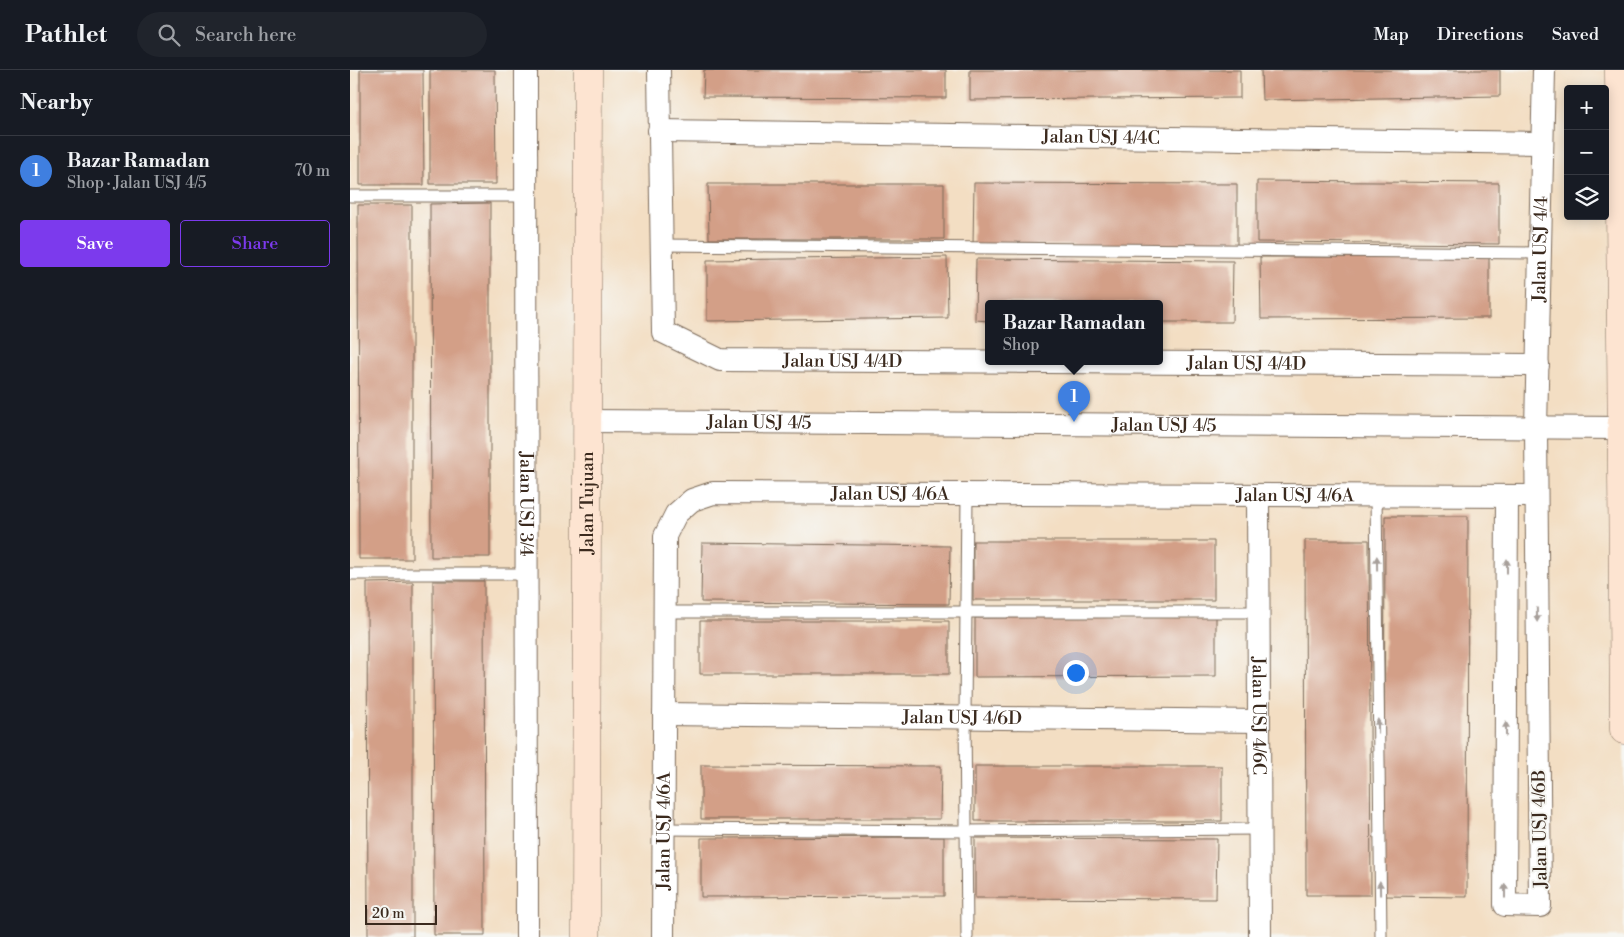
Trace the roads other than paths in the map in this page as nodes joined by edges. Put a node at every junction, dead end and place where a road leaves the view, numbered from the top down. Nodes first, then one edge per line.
1 (526, 70) edge
2 (588, 70) edge
3 (659, 70) edge
4 (1544, 70) edge
5 (1620, 70) edge
6 (659, 130) junction
7 (1542, 143) junction
8 (350, 196) edge
9 (526, 196) junction
10 (661, 245) junction
11 (1540, 253) junction
12 (985, 362) edge
13 (1163, 363) edge
14 (1538, 365) junction
15 (588, 421) junction
16 (1536, 428) junction
17 (1622, 428) junction
18 (967, 494) junction
19 (1258, 495) junction
20 (1376, 496) junction
21 (1507, 496) junction
22 (1536, 496) junction
23 (350, 574) edge
24 (526, 574) junction
25 (665, 612) junction
26 (966, 612) junction
27 (1258, 612) junction
28 (664, 714) junction
29 (965, 717) junction
30 (1259, 721) junction
31 (1624, 730) edge
32 (663, 829) junction
33 (1259, 829) junction
34 (966, 831) junction
35 (527, 937) edge
36 (586, 937) edge
37 (663, 937) edge
38 (967, 937) edge
39 (1260, 937) edge
40 (1381, 937) edge

1 - 9 street, Jalan USJ 3/4
2 - 15 street, Jalan Tujuan
3 - 6 street
4 - 7 street, Jalan USJ 4/4
5 - 17 street
6 - 7 street, Jalan USJ 4/4C
6 - 10 street
7 - 11 street, Jalan USJ 4/4
8 - 9 lane
9 - 24 street, Jalan USJ 3/4
10 - 11 lane
10 - 12 street, Jalan USJ 4/4D
11 - 14 street, Jalan USJ 4/4
13 - 14 street, Jalan USJ 4/4D
14 - 16 street, Jalan USJ 4/4
15 - 16 street, Jalan USJ 4/5
15 - 36 street, Jalan Tujuan
16 - 17 street, Jalan USJ 4/5
16 - 22 street, Jalan USJ 4/6B
17 - 31 street
18 - 19 street, Jalan USJ 4/6A
18 - 25 street, Jalan USJ 4/6A
18 - 26 lane
19 - 20 street, Jalan USJ 4/6A
19 - 27 street, Jalan USJ 4/6C
20 - 21 street, Jalan USJ 4/6A
40 -> 20 lane
21 - 22 street, Jalan USJ 4/6A
22 -> 21 street, Jalan USJ 4/6B
23 - 24 lane
24 - 35 street, Jalan USJ 3/4
25 - 26 lane
25 - 28 street, Jalan USJ 4/6A
26 - 27 lane
26 - 29 lane
27 - 30 street, Jalan USJ 4/6C
28 - 29 street, Jalan USJ 4/6D
28 - 32 street, Jalan USJ 4/6A
29 - 30 street, Jalan USJ 4/6D
29 - 34 lane
30 - 33 street, Jalan USJ 4/6C
32 - 34 lane
32 - 37 street, Jalan USJ 4/6A
33 - 34 lane
33 - 39 street, Jalan USJ 4/6C
34 - 38 lane

